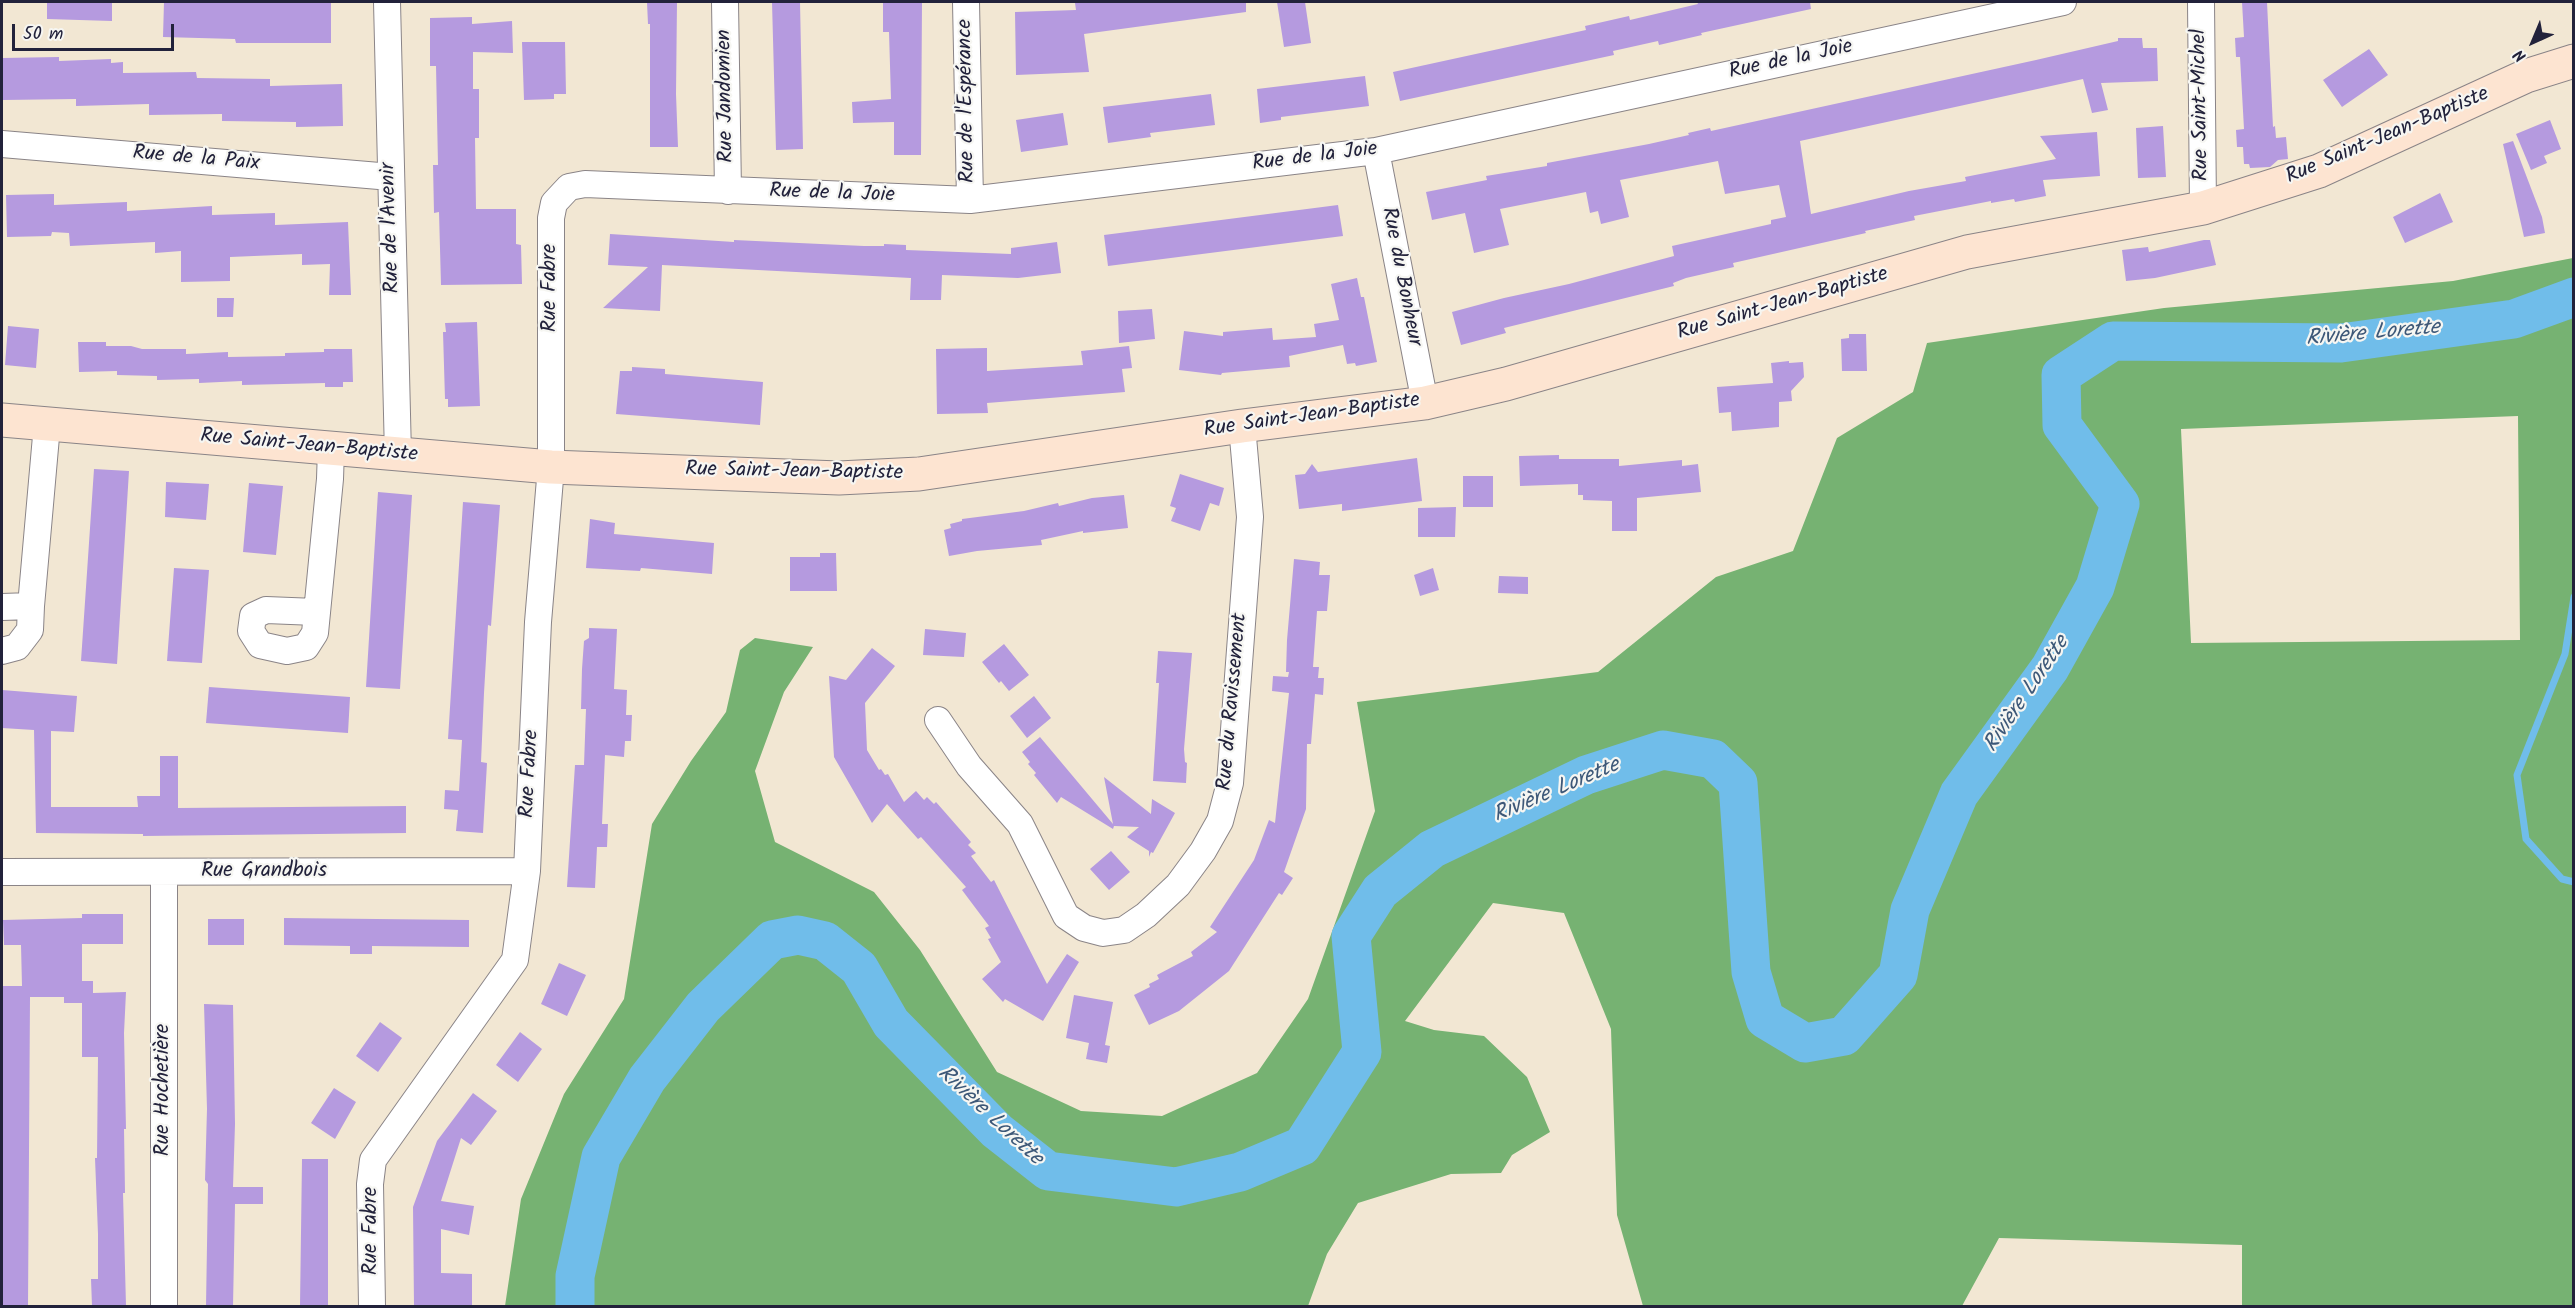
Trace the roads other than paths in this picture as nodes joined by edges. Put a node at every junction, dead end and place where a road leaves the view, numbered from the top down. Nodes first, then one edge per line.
1 (387, 2) edge
2 (725, 2) edge
3 (966, 2) edge
4 (2062, 2) edge
5 (2201, 2) edge
6 (2009, 7) edge
7 (2574, 61) edge
8 (2, 144) edge
9 (1376, 152) junction
10 (391, 177) junction
11 (728, 191) junction
12 (558, 196) joint
13 (970, 200) junction
14 (2203, 208) junction
15 (1425, 403) junction
16 (2, 420) edge
17 (47, 424) junction
18 (1242, 426) junction
19 (331, 449) junction
20 (398, 455) junction
21 (551, 467) junction
22 (31, 606) junction
23 (2, 607) edge
24 (316, 612) dead end
25 (2, 651) edge
26 (938, 720) dead end
27 (2, 872) edge
28 (527, 872) junction
29 (164, 873) junction
30 (164, 1306) edge
31 (372, 1306) edge

1 - 10 street, Rue de l'Avenir
2 - 11 street, Rue Jandomien
3 - 13 street, Rue de l'Espérance
4 - 6 street, Rue de la Joie
5 - 14 street, Rue Saint-Michel
6 - 9 street, Rue de la Joie
7 - 14 street, Rue Saint-Jean-Baptiste
8 - 10 street, Rue de la Paix
9 - 13 street, Rue de la Joie
9 - 15 street, Rue du Bonheur
10 - 20 street, Rue de l'Avenir
11 - 12 street, Rue de la Joie
11 - 13 street, Rue de la Joie
12 - 21 street, Rue Fabre
14 - 15 street, Rue Saint-Jean-Baptiste
15 - 18 street, Rue Saint-Jean-Baptiste
16 - 17 street, Rue Saint-Jean-Baptiste
17 - 19 street, Rue Saint-Jean-Baptiste
17 - 22 street
18 - 21 street, Rue Saint-Jean-Baptiste
18 - 26 street, Rue du Ravissement
19 - 20 street, Rue Saint-Jean-Baptiste
19 - 24 street
20 - 21 street, Rue Saint-Jean-Baptiste
21 - 28 street, Rue Fabre
22 - 23 street
22 - 25 street
27 - 29 street, Rue Grandbois
28 - 29 street, Rue Grandbois
28 - 31 street, Rue Fabre
29 - 30 street, Rue Hochetière

